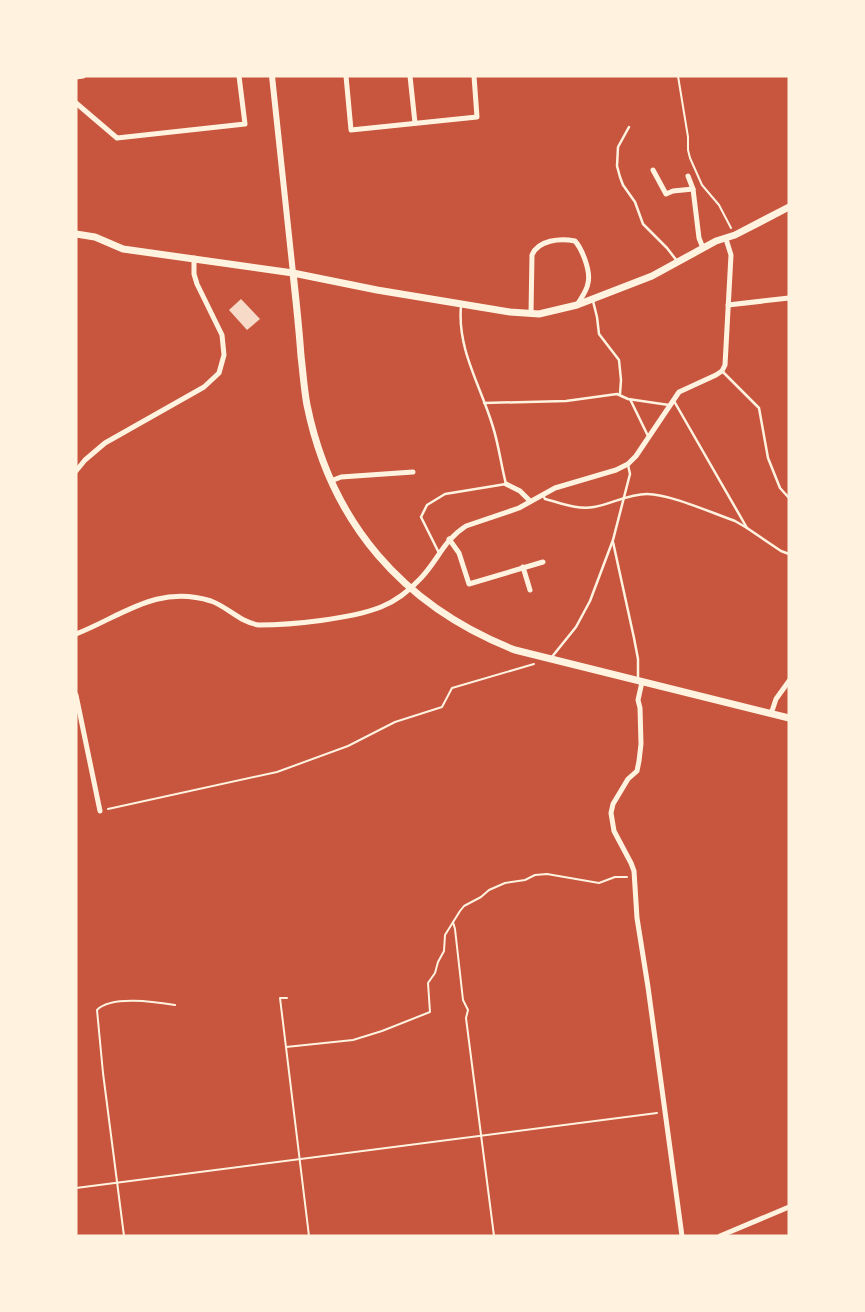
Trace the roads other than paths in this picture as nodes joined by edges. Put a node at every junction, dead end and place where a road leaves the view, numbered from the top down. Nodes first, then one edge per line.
1 (83, 76) edge
2 (239, 76) edge
3 (272, 76) edge
4 (346, 76) edge
5 (410, 76) edge
6 (474, 76) edge
7 (76, 77) edge
8 (76, 103) edge
9 (415, 123) junction
10 (629, 127) dead end
11 (653, 170) dead end
12 (688, 176) dead end
13 (693, 188) junction
14 (789, 207) edge
15 (76, 234) edge
16 (726, 239) junction
17 (703, 248) junction
18 (194, 258) junction
19 (678, 262) junction
20 (293, 273) junction
21 (789, 298) edge
22 (593, 299) junction
23 (461, 303) junction
24 (577, 305) junction
25 (728, 306) junction
26 (531, 313) junction
27 (722, 371) junction
28 (620, 394) junction
29 (630, 399) junction
30 (484, 403) junction
31 (671, 403) junction
32 (648, 438) junction
33 (628, 464) junction
34 (76, 471) edge
35 (413, 472) dead end
36 (331, 481) junction
37 (506, 484) junction
38 (542, 494) junction
39 (625, 497) junction
40 (789, 498) edge
41 (530, 501) junction
42 (747, 528) junction
43 (450, 540) junction
44 (613, 540) junction
45 (439, 553) junction
46 (789, 554) edge
47 (543, 562) dead end
48 (523, 567) junction
49 (410, 589) junction
50 (530, 590) dead end
51 (76, 634) edge
52 (550, 660) junction
53 (789, 681) edge
54 (639, 682) junction
55 (76, 695) edge
56 (771, 714) junction
57 (789, 718) edge
58 (100, 811) road end
59 (789, 1207) edge
60 (682, 1236) edge
61 (720, 1236) edge

1 - 7 street
2 - 8 street
3 - 20 street
4 - 9 street
5 - 9 street
6 - 9 street
10 - 19 lane
11 - 13 street
12 - 13 street
13 - 17 street
14 - 16 main road
15 - 18 main road
16 - 17 main road
16 - 25 street
17 - 19 main road
18 - 20 main road
18 - 34 street
19 - 22 main road
20 - 23 main road
20 - 36 main road
21 - 25 street
22 - 24 main road
22 - 28 lane
23 - 26 main road
23 - 30 lane
24 - 26 main road
24 - 26 street
25 - 27 street
27 - 31 street
27 - 40 lane
28 - 29 lane
28 - 30 lane
29 - 31 lane
29 - 32 lane
30 - 37 lane
31 - 32 street
31 - 42 lane
32 - 33 street
33 - 38 street
33 - 39 lane
35 - 36 street
36 - 49 main road
37 - 41 street
37 - 45 lane
38 - 39 lane
38 - 41 street
39 - 42 lane
39 - 44 lane
41 - 43 street
42 - 46 lane
43 - 45 street
43 - 48 street
44 - 52 lane
44 - 54 lane
45 - 49 street
47 - 48 street
48 - 50 street
49 - 51 street
49 - 52 main road
52 - 54 main road
53 - 56 street
54 - 56 main road
54 - 60 street
55 - 58 street
56 - 57 main road
59 - 61 street

